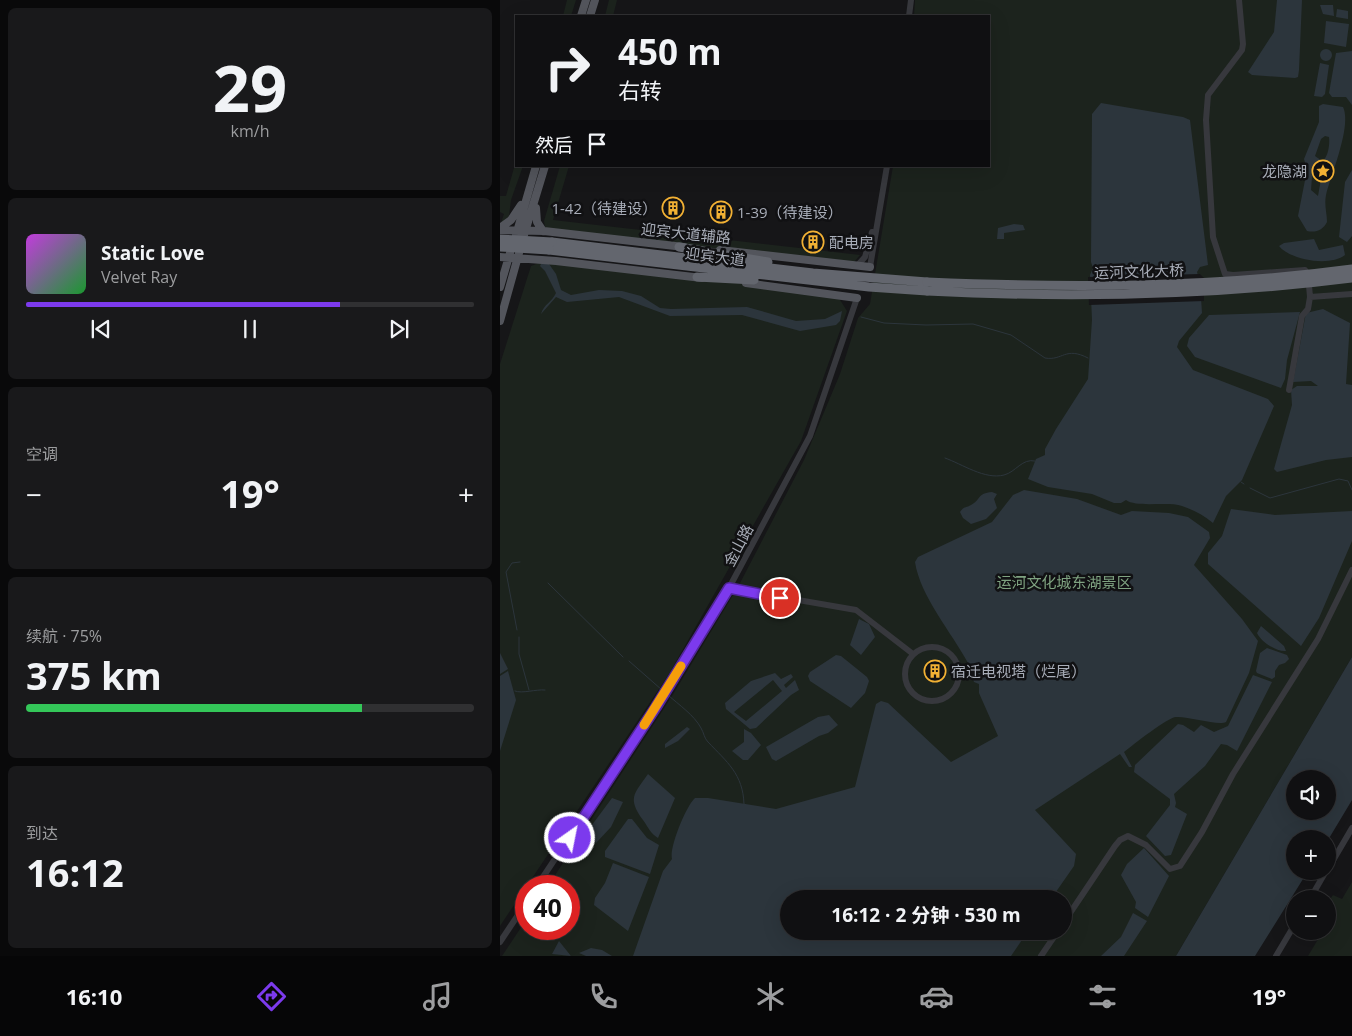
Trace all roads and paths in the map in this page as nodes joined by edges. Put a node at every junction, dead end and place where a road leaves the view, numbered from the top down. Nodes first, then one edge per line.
1 (586, 0) edge
2 (595, 0) edge
3 (911, 0) edge
4 (1239, 0) edge
5 (581, 15) edge
6 (590, 15) edge
7 (909, 15) edge
8 (536, 167) edge
9 (544, 167) edge
10 (887, 167) edge
11 (534, 188) junction
12 (881, 197) junction
13 (500, 229) edge
14 (517, 230) junction
15 (526, 230) junction
16 (544, 231) junction
17 (500, 239) edge
18 (500, 247) edge
19 (679, 247) junction
20 (500, 257) edge
21 (509, 258) junction
22 (518, 258) junction
23 (857, 266) junction
24 (732, 267) junction
25 (870, 267) joint
26 (1352, 269) edge
27 (697, 277) junction
28 (1352, 278) edge
29 (892, 280) junction
30 (927, 287) junction
31 (500, 288) edge
32 (897, 289) junction
33 (1352, 294) edge
34 (1310, 297) junction
35 (858, 298) joint
36 (500, 321) edge
37 (1289, 390) dead end
38 (1352, 570) edge
39 (729, 588) junction
40 (913, 654) junction
41 (1352, 828) edge
42 (1336, 855) edge
43 (544, 875) edge
44 (1072, 910) edge
45 (515, 920) edge
46 (1286, 939) edge
47 (1052, 940) edge
48 (500, 942) edge
49 (1042, 956) edge
50 (1276, 956) edge

1 - 5 main road
2 - 6 main road
3 - 7 street
4 - 34 street
8 - 11 main road
9 - 11 main road
10 - 12 street
11 - 13 main road
11 - 14 main road
11 - 15 main road
11 - 16 main road
12 - 23 street
12 - 25 street
13 - 14 main road, 迎宾大道辅路
14 - 15 main road, 迎宾大道辅路
14 - 21 main road
15 - 16 main road, 迎宾大道辅路
15 - 22 main road
16 - 19 main road, 迎宾大道辅路
17 - 24 highway, 迎宾大道, bridge
18 - 24 highway, 迎宾大道, bridge
19 - 23 main road, 迎宾大道辅路
19 - 29 highway
20 - 21 main road
21 - 22 main road
21 - 31 main road
22 - 27 main road
22 - 36 main road
23 - 25 main road, 迎宾大道辅路
24 - 29 highway, 迎宾大道
24 - 32 highway, 迎宾大道
26 - 30 highway, 运河文化大桥, bridge
27 - 32 highway
27 - 35 main road
28 - 30 highway, 运河文化大桥, bridge
29 - 30 highway, 迎宾大道
30 - 32 highway, 迎宾大道
33 - 34 street
34 - 37 street
35 - 39 street, 金山路
38 - 44 street
39 - 40 street
39 - 43 street, 金山路
40 - 40 street
41 - 42 street
45 - 48 street
46 - 50 street
47 - 49 street

